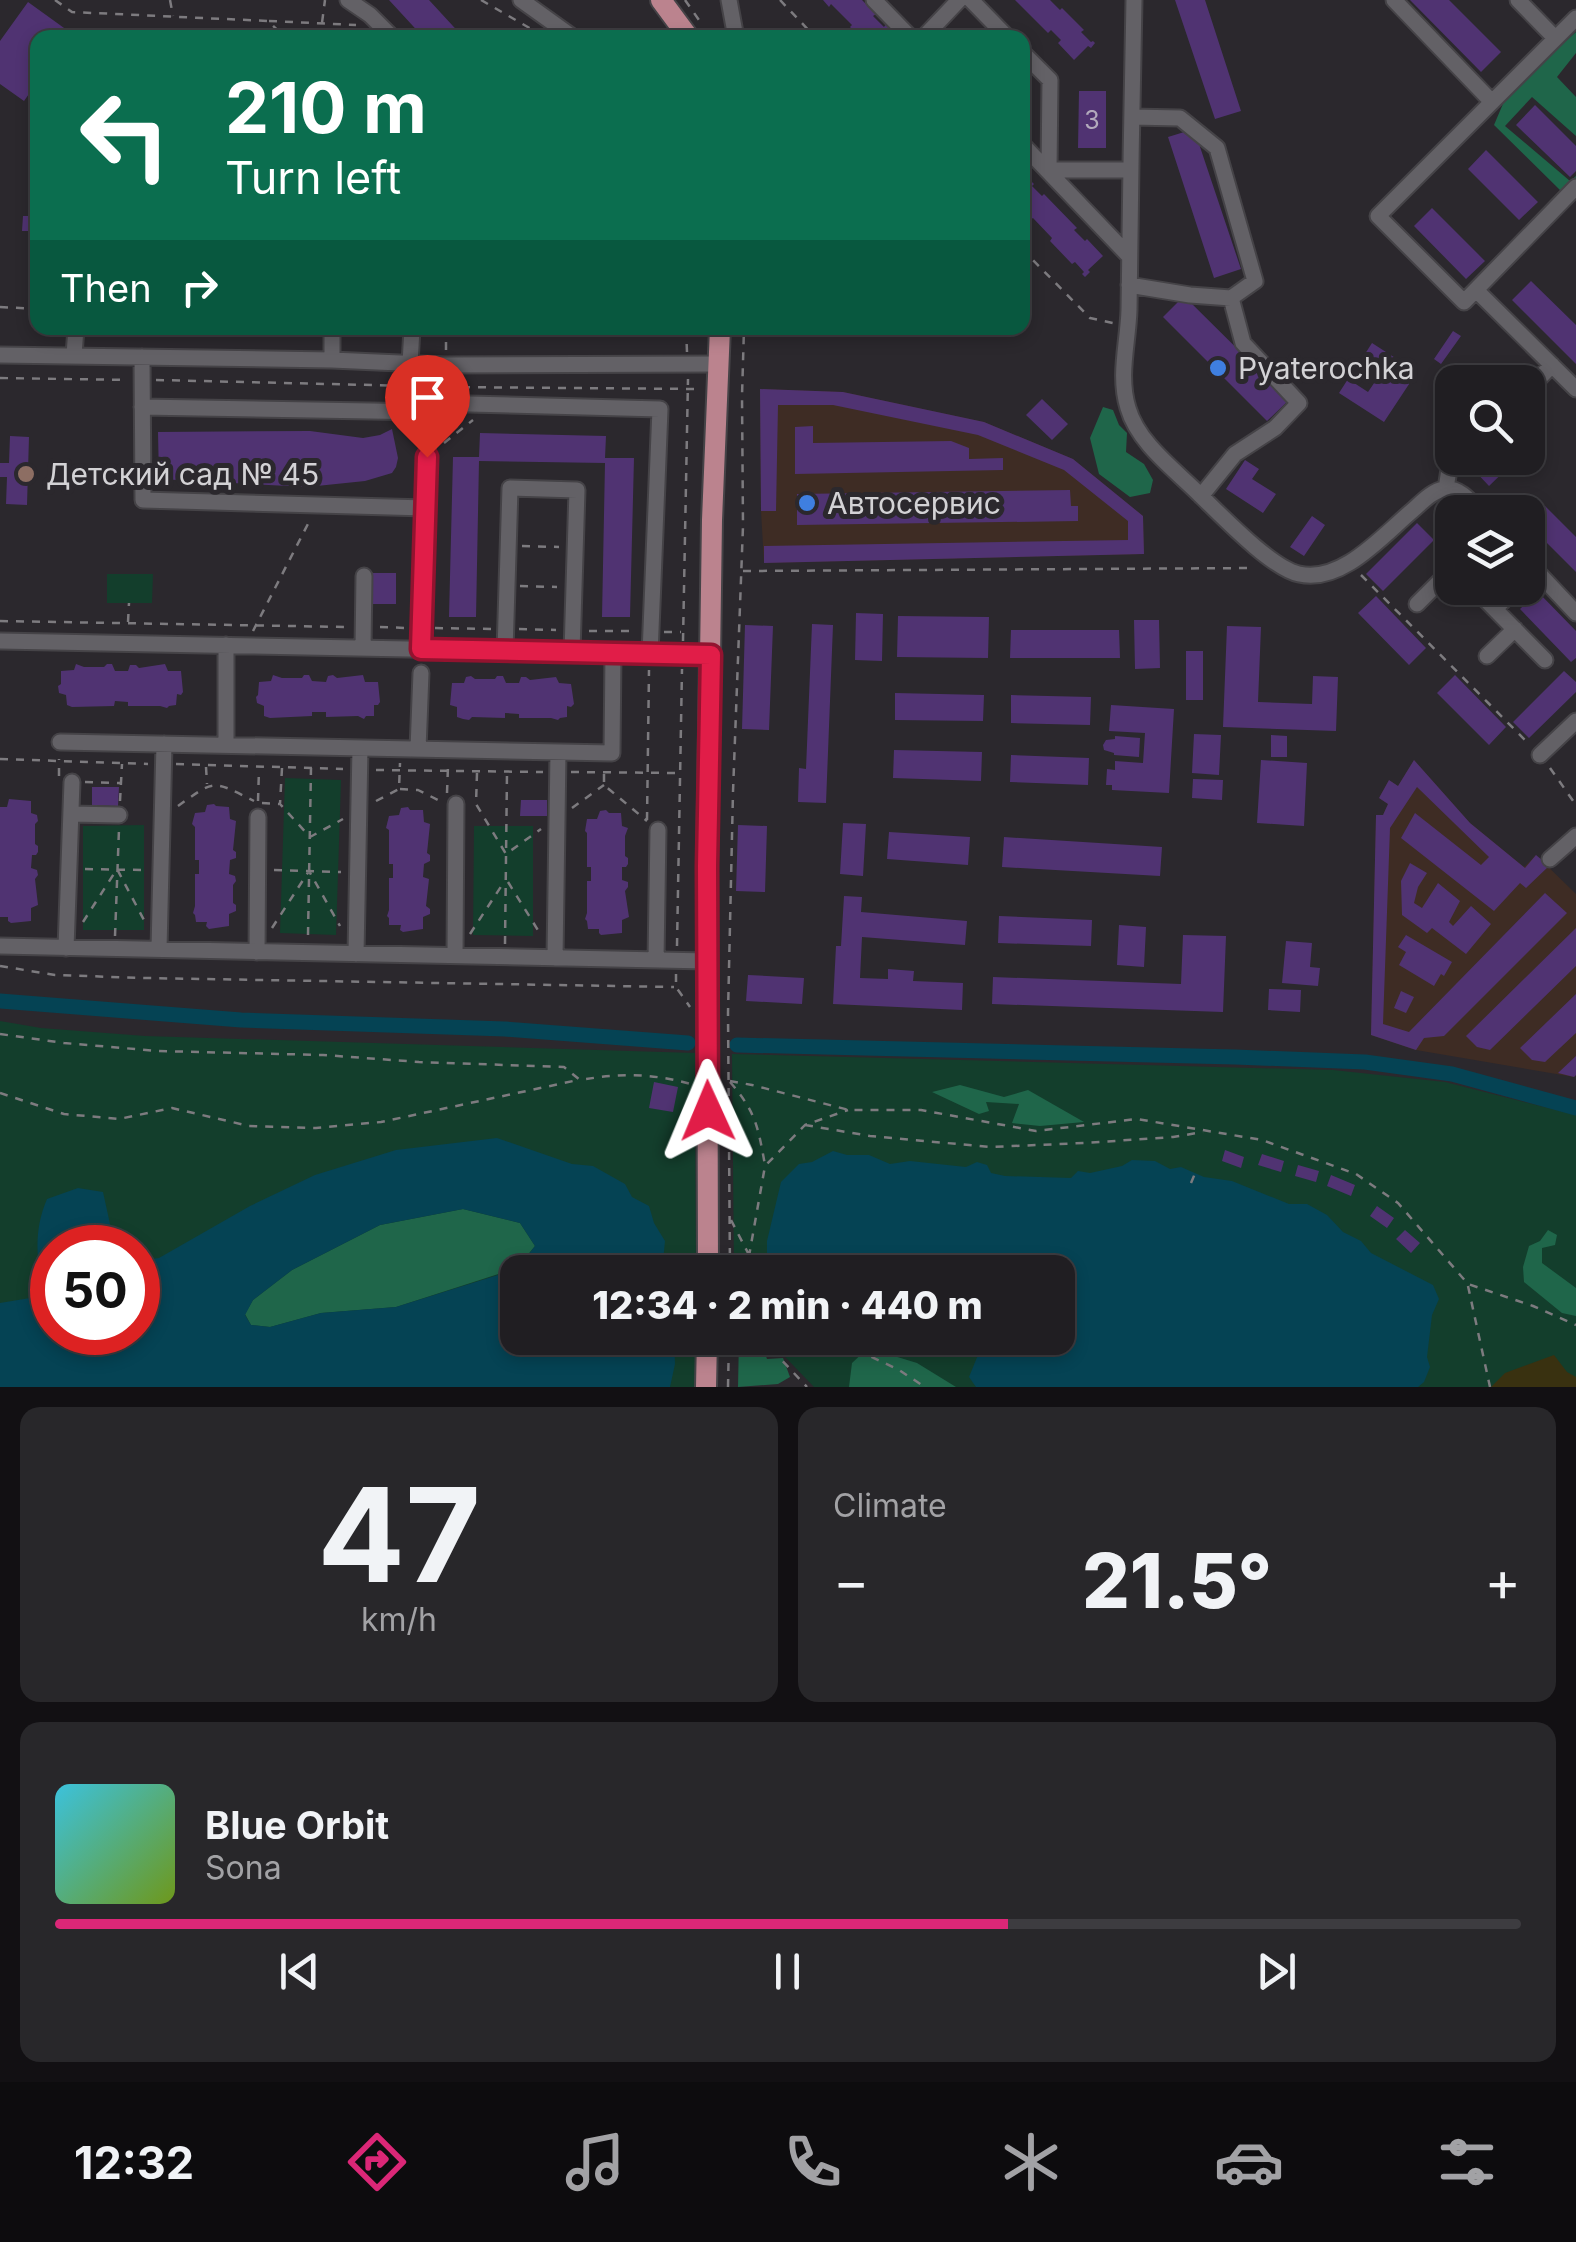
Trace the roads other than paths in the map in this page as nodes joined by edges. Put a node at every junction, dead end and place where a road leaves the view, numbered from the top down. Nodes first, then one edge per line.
1 (348, 0) edge
2 (521, 0) edge
3 (660, 0) edge
4 (729, 0) edge
5 (874, 0) edge
6 (959, 0) edge
7 (971, 0) edge
8 (1134, 0) edge
9 (1394, 0) edge
10 (1518, 0) edge
11 (1576, 18) edge
12 (382, 30) edge
13 (563, 30) edge
14 (685, 30) edge
15 (735, 30) edge
16 (903, 30) edge
17 (931, 30) edge
18 (1000, 30) edge
19 (1555, 38) junction
20 (1030, 60) edge
21 (1492, 102) junction
22 (1132, 118) junction
23 (1030, 152) edge
24 (1049, 170) junction
25 (1131, 170) junction
26 (1576, 187) edge
27 (1129, 256) junction
28 (1129, 285) junction
29 (1476, 290) junction
30 (1231, 298) junction
31 (76, 335) edge
32 (332, 335) edge
33 (412, 335) edge
34 (720, 335) edge
35 (0, 355) edge
36 (74, 356) junction
37 (142, 358) junction
38 (332, 360) junction
39 (410, 364) junction
40 (430, 364) junction
41 (719, 364) junction
42 (1552, 365) junction
43 (1545, 372) edge
44 (1576, 389) edge
45 (429, 401) junction
46 (142, 407) junction
47 (1448, 475) edge
48 (1446, 488) junction
49 (1464, 495) edge
50 (1201, 496) junction
51 (426, 508) junction
52 (364, 576) dead end
53 (1545, 584) edge
54 (1435, 586) edge
55 (1417, 604) dead end
56 (1492, 605) edge
57 (1498, 605) edge
58 (1495, 608) junction
59 (1575, 611) edge
60 (1515, 629) junction
61 (0, 641) edge
62 (226, 645) junction
63 (363, 648) junction
64 (421, 649) junction
65 (505, 651) junction
66 (572, 652) junction
67 (613, 653) junction
68 (650, 654) junction
69 (711, 655) junction
70 (1487, 656) dead end
71 (1545, 660) dead end
72 (420, 673) dead end
73 (1576, 721) edge
74 (60, 742) dead end
75 (164, 744) junction
76 (226, 746) junction
77 (360, 748) junction
78 (418, 749) junction
79 (558, 752) junction
80 (1540, 755) road end
81 (72, 782) dead end
82 (456, 804) dead end
83 (258, 810) road end
84 (71, 814) junction
85 (119, 815) road end
86 (658, 830) road end
87 (1576, 836) edge
88 (1550, 859) dead end
89 (0, 946) edge
90 (66, 948) junction
91 (160, 950) junction
92 (257, 952) junction
93 (356, 954) junction
94 (455, 956) junction
95 (556, 958) junction
96 (656, 960) junction
97 (706, 961) junction
98 (709, 1255) edge
99 (707, 1355) edge
100 (706, 1387) edge

1 - 12 street
2 - 13 street
3 - 14 main road
4 - 15 street
5 - 16 street
6 - 17 street
7 - 18 street
8 - 22 street
9 - 21 street
10 - 19 street
11 - 19 street
19 - 21 street
20 - 24 street
21 - 29 street
22 - 25 street
22 - 30 street
23 - 24 street
24 - 25 street
24 - 27 street
25 - 27 street
26 - 29 street
27 - 28 street
28 - 30 street
28 - 50 street
29 - 42 street
30 - 50 street
31 - 36 street
32 - 38 street
33 - 39 street
34 - 41 main road
35 - 36 street
36 - 37 street
37 - 38 street
37 - 46 street
38 - 39 street
39 - 40 street
40 - 41 street
40 - 45 street
41 - 69 main road
42 - 43 street
42 - 44 street
45 - 46 street
45 - 51 street
45 - 68 street
46 - 51 street
47 - 48 street
48 - 49 street
48 - 50 street
51 - 64 street
52 - 63 street
53 - 59 street
54 - 55 street
56 - 58 street
57 - 58 street
58 - 60 street
60 - 70 street
60 - 71 street
61 - 62 street
62 - 63 street
62 - 76 street
63 - 64 street
64 - 65 street
65 - 66 street
65 - 66 street
66 - 67 street
67 - 68 street
67 - 79 street
68 - 69 street
69 - 97 main road
72 - 78 street
73 - 80 street
74 - 75 street
75 - 76 street
75 - 91 street
76 - 77 street
77 - 78 street
77 - 93 street
78 - 79 street
79 - 95 street
81 - 84 street
82 - 94 street
83 - 92 street
84 - 85 street
84 - 90 street
86 - 96 street
87 - 88 street
89 - 90 street
90 - 91 street
91 - 92 street
92 - 93 street
93 - 94 street
94 - 95 street
95 - 96 street
96 - 97 street
97 - 98 main road
99 - 100 main road

